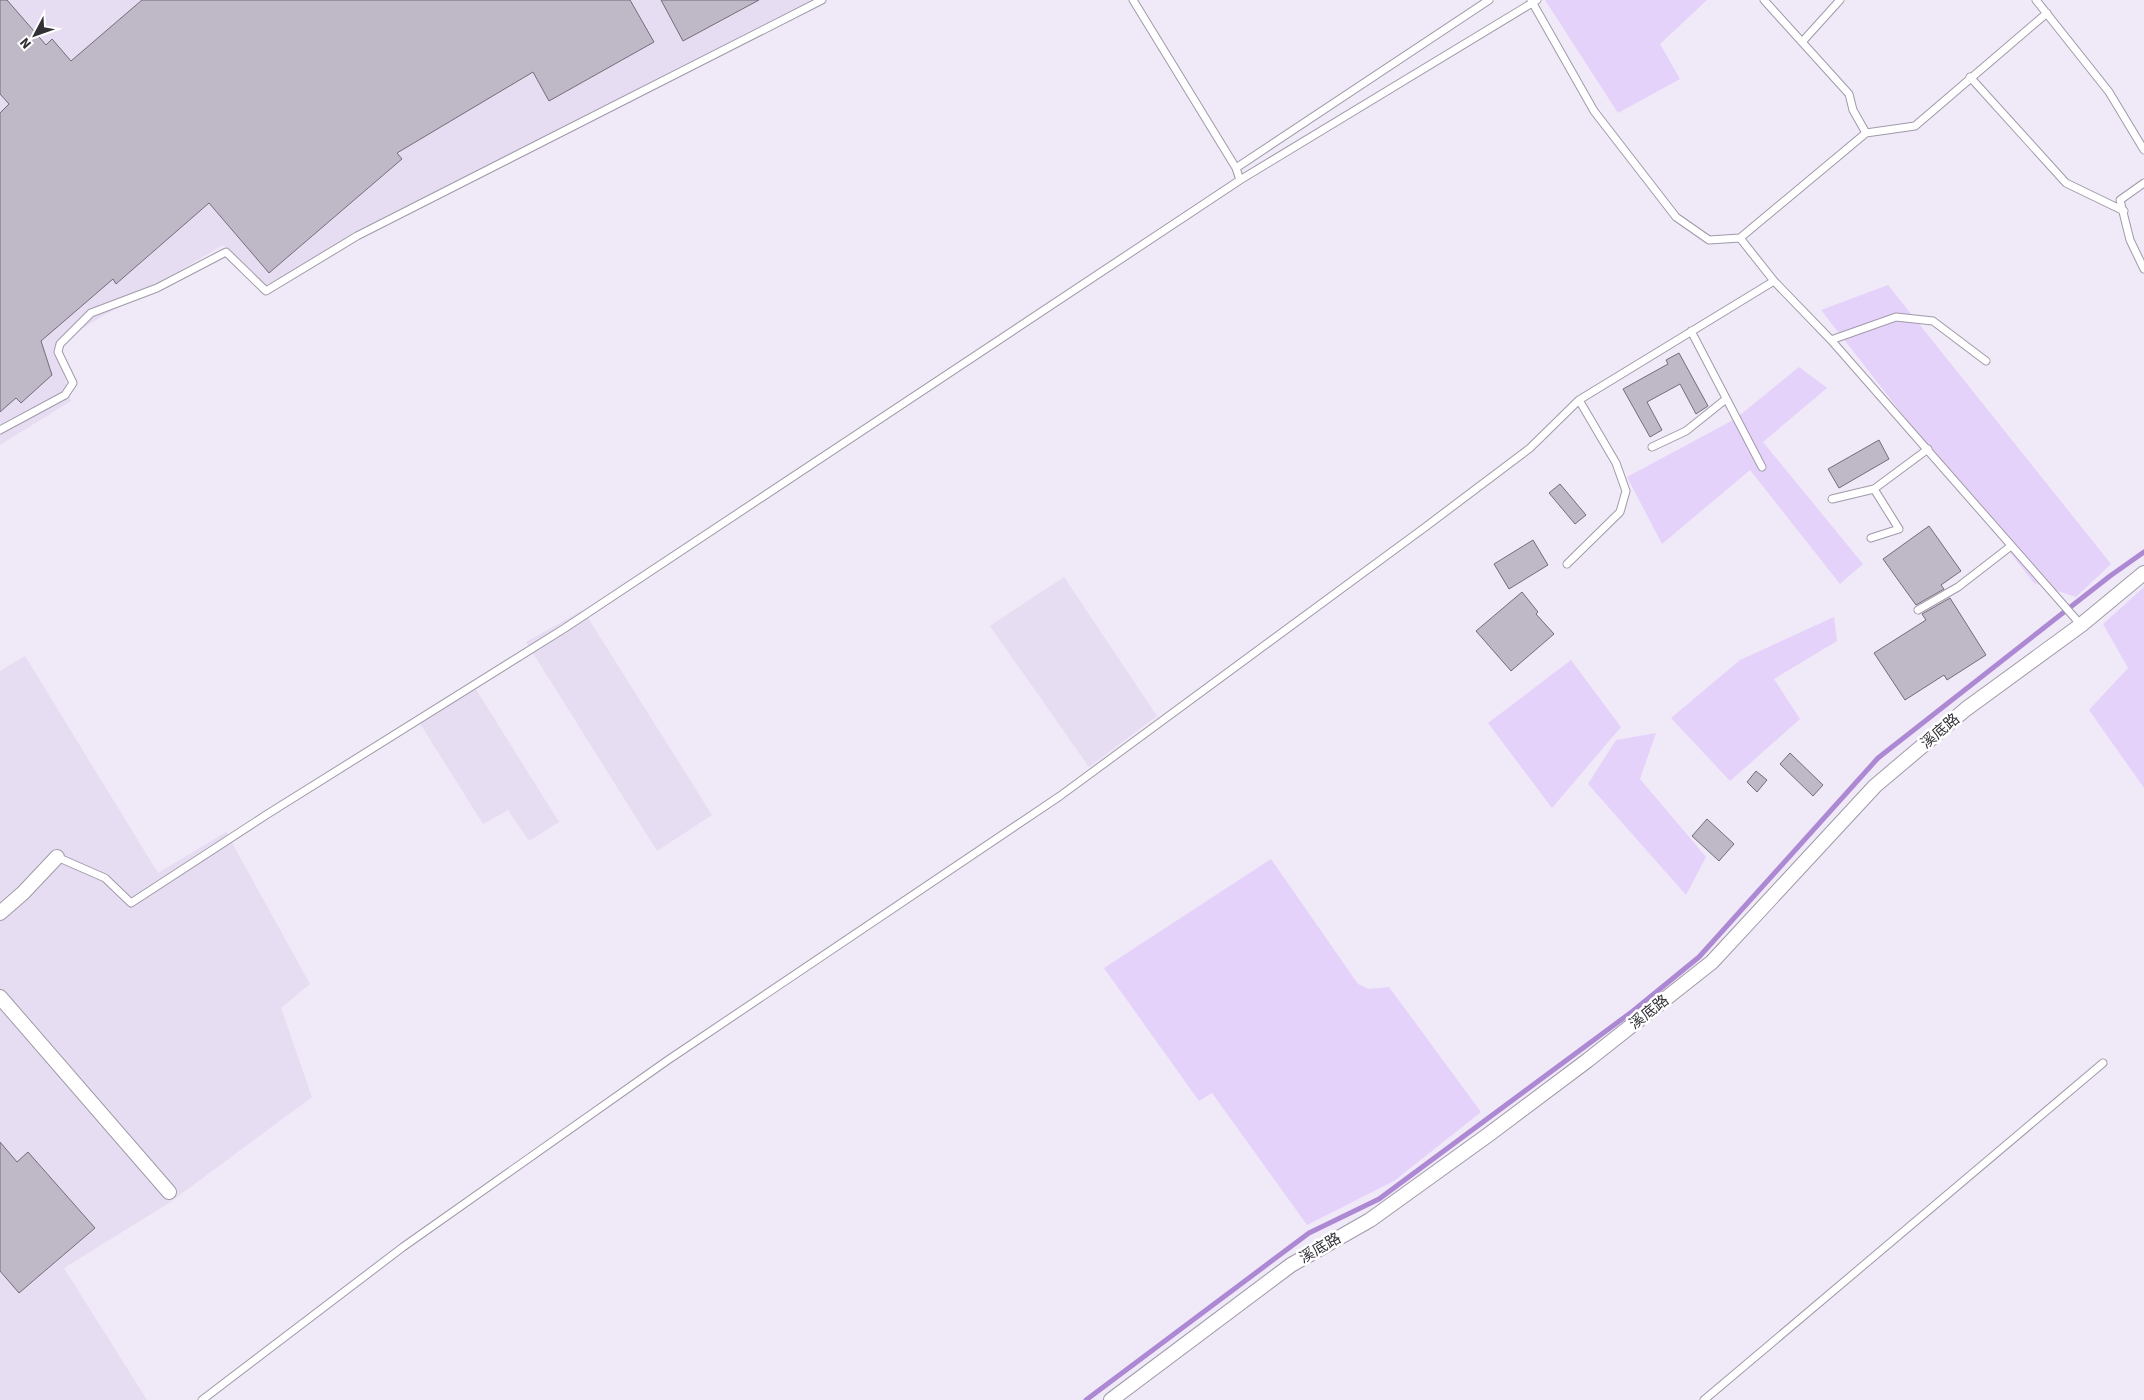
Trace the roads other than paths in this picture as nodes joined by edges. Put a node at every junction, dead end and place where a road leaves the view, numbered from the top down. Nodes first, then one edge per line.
1 (822, 0) edge
2 (1133, 0) edge
3 (1489, 0) edge
4 (1764, 0) edge
5 (1840, 0) edge
6 (2036, 0) edge
7 (1534, 1) edge
8 (2047, 13) junction
9 (1802, 42) junction
10 (1970, 77) junction
11 (1866, 133) junction
12 (2144, 150) edge
13 (1236, 168) junction
14 (1240, 180) junction
15 (2144, 184) edge
16 (2124, 211) junction
17 (1740, 238) junction
18 (2144, 269) edge
19 (1774, 281) junction
20 (1691, 331) junction
21 (1831, 340) junction
22 (1986, 361) dead end
23 (1726, 399) junction
24 (1579, 400) junction
25 (0, 430) edge
26 (1652, 447) dead end
27 (1928, 449) junction
28 (1762, 467) dead end
29 (1874, 488) junction
30 (1832, 499) dead end
31 (1871, 538) dead end
32 (2011, 546) junction
33 (1567, 564) dead end
34 (2144, 573) edge
35 (1918, 610) dead end
36 (2081, 625) junction
37 (56, 856) joint
38 (0, 913) edge
39 (0, 997) edge
40 (2102, 1063) dead end
41 (169, 1192) dead end
42 (202, 1400) edge
43 (1112, 1400) edge
44 (1704, 1400) edge

1 - 25 lane
2 - 13 lane
3 - 13 lane
4 - 9 lane
5 - 9 lane
6 - 8 lane
7 - 14 lane
7 - 17 lane
8 - 10 lane
8 - 12 lane
9 - 11 lane
10 - 11 lane
10 - 16 lane
11 - 17 lane
13 - 14 lane
14 - 37 lane
15 - 16 lane
16 - 18 lane
17 - 19 lane
19 - 20 lane
19 - 21 lane
20 - 23 lane
20 - 24 lane
21 - 22 lane
21 - 27 lane
23 - 26 lane
23 - 28 lane
24 - 33 lane
24 - 42 lane
27 - 29 lane
27 - 32 lane
29 - 30 lane
29 - 31 lane
32 - 35 lane
32 - 36 lane
34 - 36 street, 溪底路
36 - 43 street, 溪底路
37 - 38 street
39 - 41 street
40 - 44 lane

